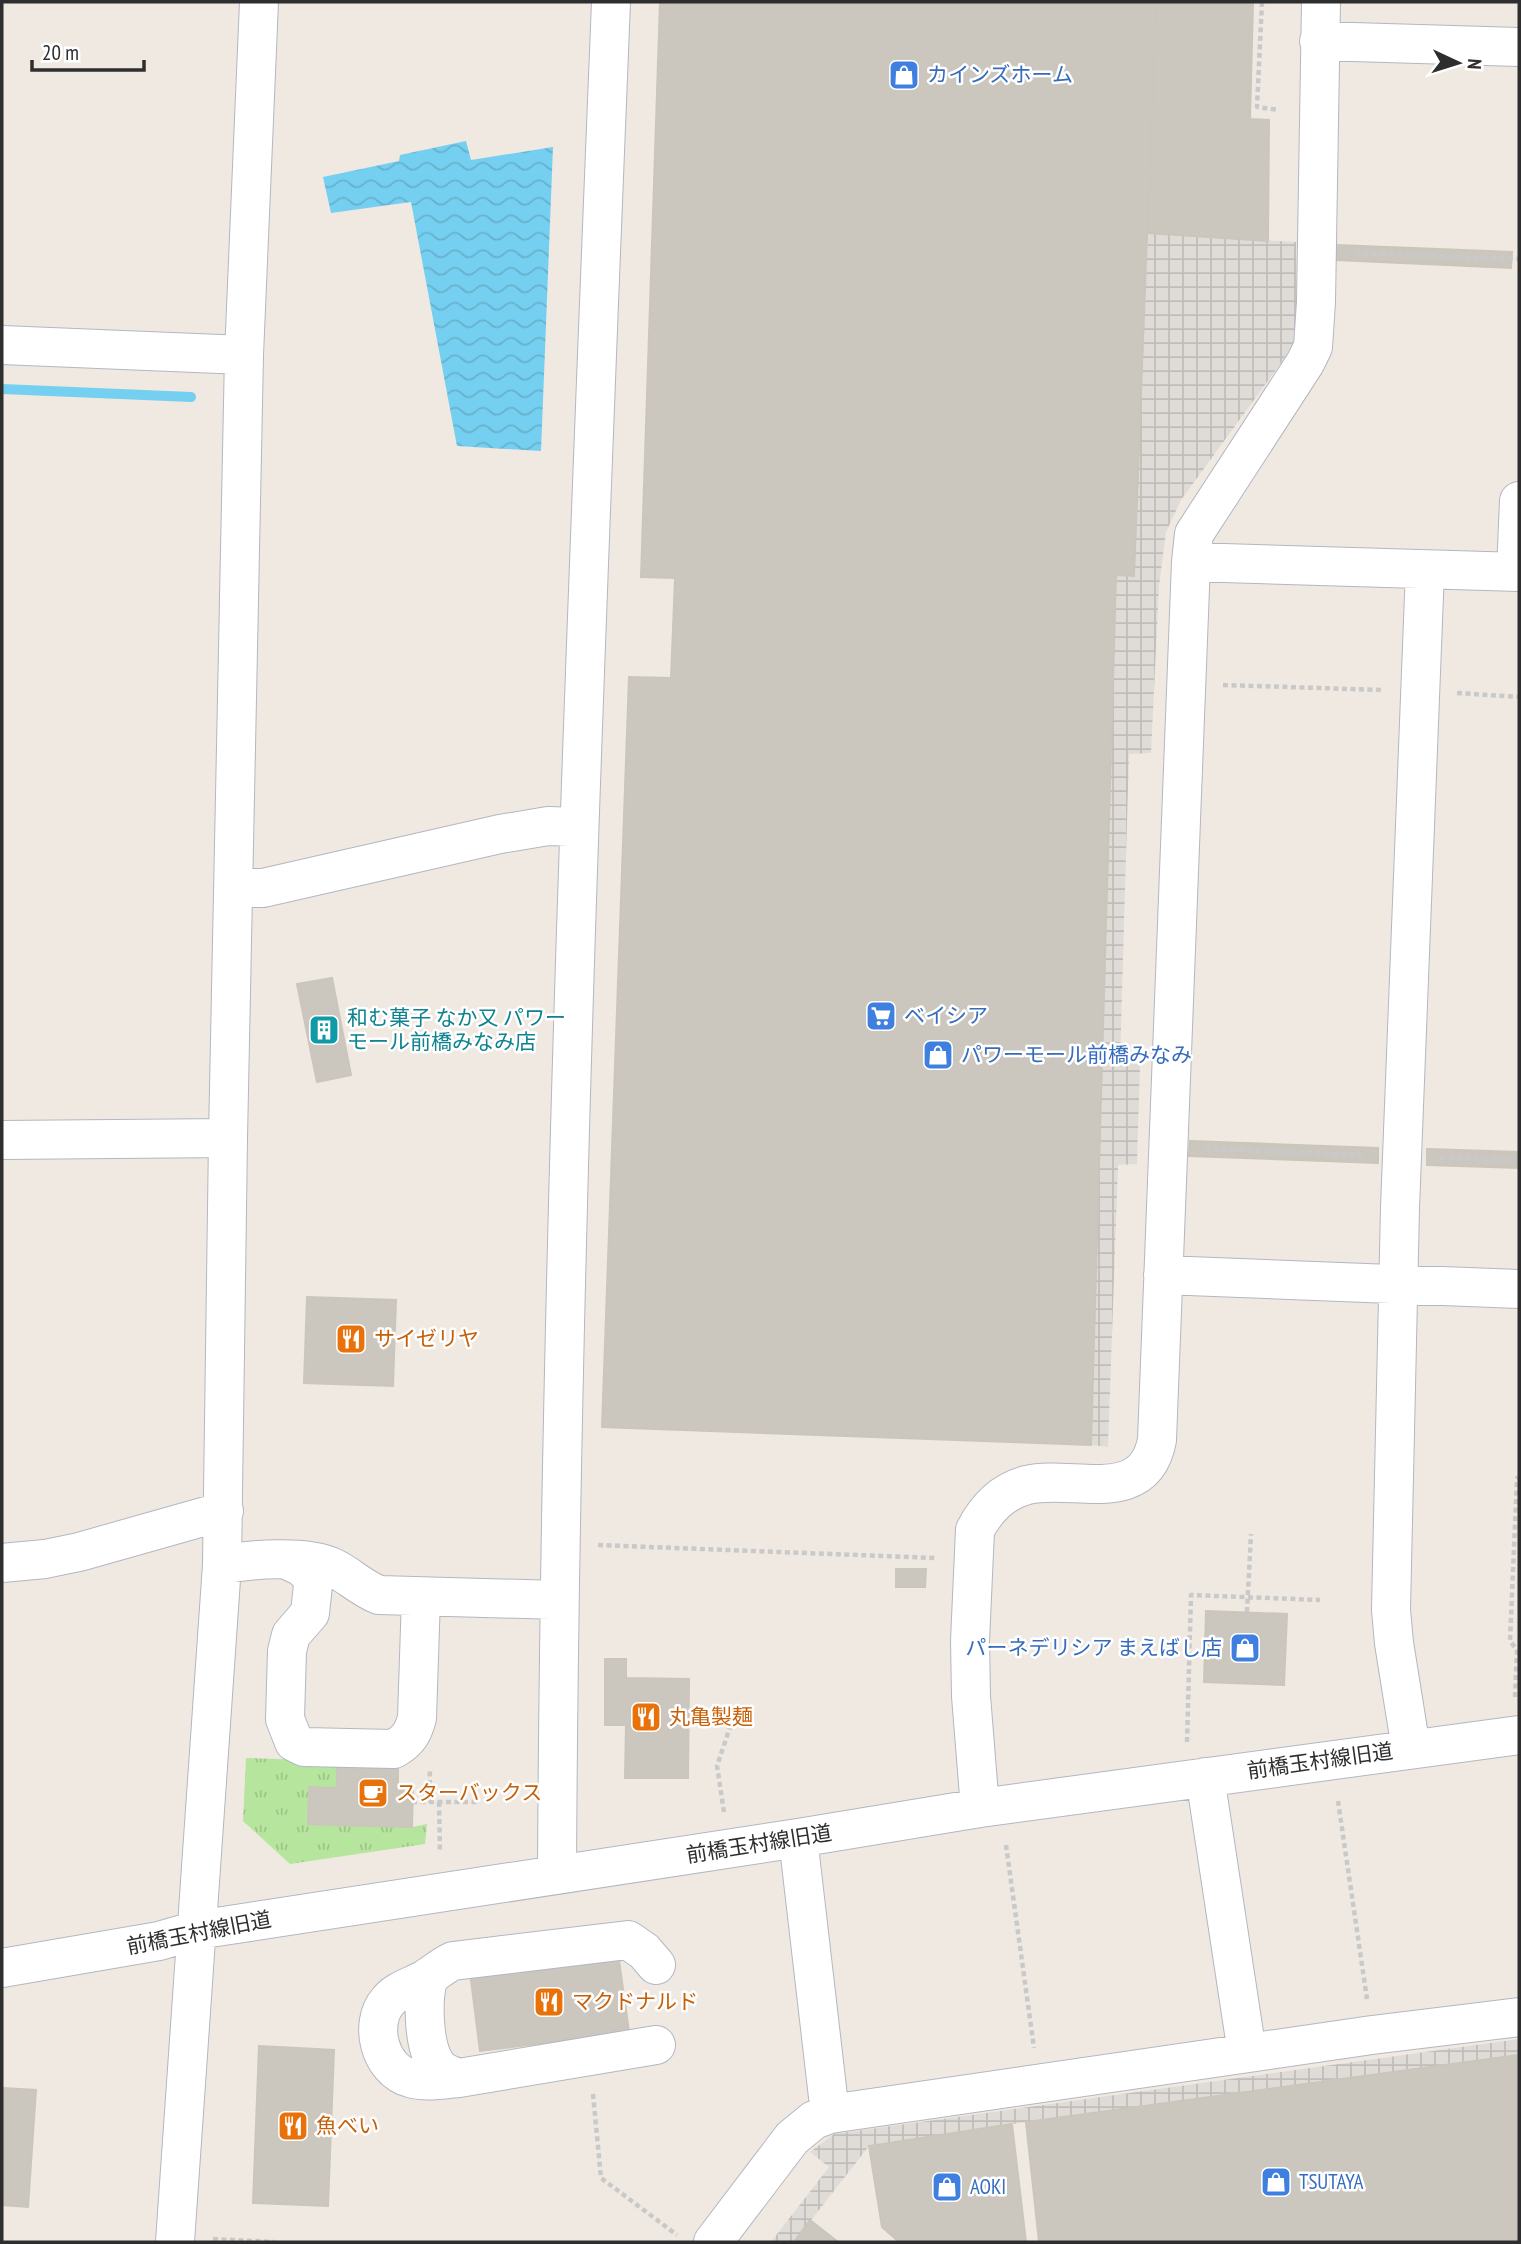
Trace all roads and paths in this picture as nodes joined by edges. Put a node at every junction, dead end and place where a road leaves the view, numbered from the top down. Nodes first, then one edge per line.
1 (259, 2) edge
2 (611, 2) edge
3 (1262, 2) edge
4 (1321, 2) edge
5 (1319, 41) junction
6 (1519, 47) edge
7 (1279, 123) dead end
8 (1317, 252) junction
9 (1519, 259) edge
10 (2, 345) edge
11 (244, 355) junction
12 (1519, 500) edge
13 (1191, 562) junction
14 (1425, 570) junction
15 (1517, 572) edge
16 (1186, 683) junction
17 (1420, 691) junction
18 (1519, 697) edge
19 (578, 827) junction
20 (233, 888) junction
21 (228, 1138) junction
22 (2, 1140) edge
23 (1168, 1147) junction
24 (1403, 1157) junction
25 (1519, 1160) edge
26 (1163, 1275) junction
27 (1398, 1284) junction
28 (1519, 1289) edge
29 (1519, 1478) edge
30 (224, 1511) junction
31 (1251, 1534) dead end
32 (592, 1545) dead end
33 (946, 1559) dead end
34 (289, 1561) junction
35 (2, 1563) edge
36 (222, 1565) junction
37 (379, 1595) junction
38 (421, 1597) junction
39 (1247, 1598) junction
40 (559, 1600) junction
41 (1320, 1600) dead end
42 (1247, 1612) dead end
43 (305, 1620) junction
44 (1517, 1720) edge
45 (731, 1724) dead end
46 (1411, 1749) junction
47 (1196, 1763) junction
48 (1338, 1801) dead end
49 (412, 1802) dead end
50 (439, 1802) junction
51 (478, 1802) dead end
52 (980, 1808) junction
53 (724, 1813) dead end
54 (798, 1838) junction
55 (1006, 1845) dead end
56 (440, 1852) dead end
57 (557, 1875) junction
58 (197, 1930) junction
59 (656, 1965) dead end
60 (2, 1968) edge
61 (1519, 2017) edge
62 (1372, 2035) junction
63 (656, 2045) dead end
64 (1247, 2053) junction
65 (591, 2056) junction
66 (1038, 2083) junction
67 (830, 2114) junction
68 (193, 2241) edge
69 (275, 2242) edge
70 (686, 2242) edge
71 (713, 2242) edge

1 - 11 street
2 - 19 street
3 - 7 path
4 - 5 street
5 - 6 street
5 - 8 street
8 - 9 path
8 - 13 street
10 - 11 street
11 - 20 street
12 - 15 street
13 - 14 street
13 - 16 street
14 - 15 street
14 - 17 street
16 - 17 path
16 - 23 street
17 - 18 path
17 - 24 street
19 - 20 street
19 - 40 street
20 - 21 street
21 - 22 street
21 - 30 street
23 - 24 path
23 - 26 street
24 - 25 path
24 - 27 street
26 - 27 street
26 - 52 street
27 - 28 street
27 - 46 street
29 - 44 path
30 - 35 street
30 - 36 street
31 - 39 path
32 - 33 path
34 - 36 street
34 - 37 street
34 - 43 street
36 - 58 street
37 - 38 street
37 - 43 street
38 - 40 street
38 - 43 street
39 - 41 path
39 - 42 path
39 - 47 path
40 - 57 street
44 - 46 street, 前橋玉村線旧道
45 - 53 path
46 - 47 street, 前橋玉村線旧道
47 - 52 street, 前橋玉村線旧道
47 - 64 street
48 - 62 path
49 - 50 path
50 - 51 path
50 - 56 path
52 - 54 street, 前橋玉村線旧道
54 - 57 street, 前橋玉村線旧道
54 - 67 street
55 - 66 path
57 - 58 street, 前橋玉村線旧道
58 - 60 street, 前橋玉村線旧道
58 - 68 street
59 - 65 street
61 - 62 street
62 - 64 street
63 - 65 street
64 - 66 street
65 - 70 path
66 - 67 street
67 - 71 street
68 - 69 path

